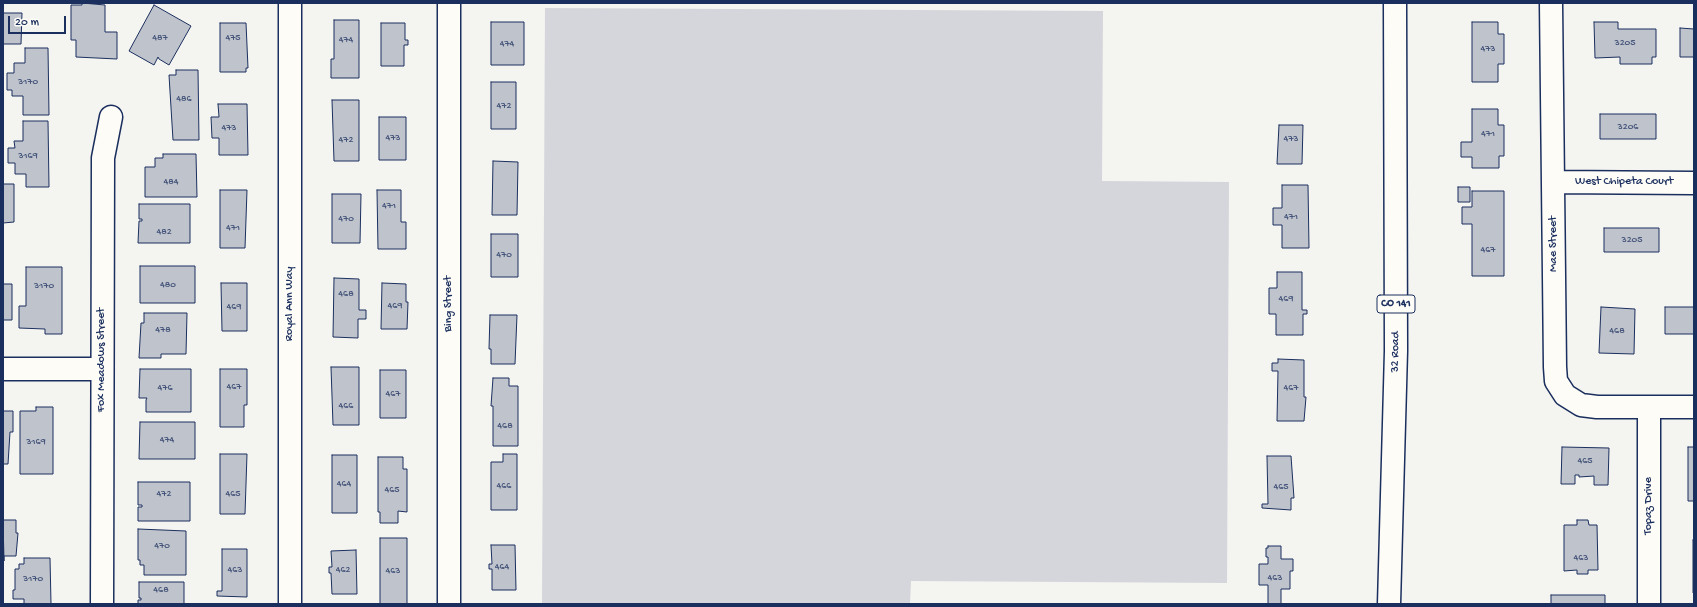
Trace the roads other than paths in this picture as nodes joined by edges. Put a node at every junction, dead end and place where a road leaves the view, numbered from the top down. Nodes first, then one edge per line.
1 (290, 3) edge
2 (449, 3) edge
3 (1395, 3) edge
4 (1552, 3) edge
5 (111, 117) dead end
6 (1553, 182) junction
7 (1694, 183) edge
8 (3, 369) edge
9 (102, 369) junction
10 (1650, 407) junction
11 (1694, 407) edge
12 (102, 604) edge
13 (290, 604) edge
14 (449, 604) edge
15 (1389, 604) edge
16 (1649, 604) edge

1 - 13 street, Royal Ann Way
2 - 14 street, Bing Street
3 - 15 street, 32 Road / CO 141
4 - 6 street, Mae Street
5 - 9 street, Fox Meadows Street
6 - 7 street, West Chipeta Court
6 - 10 street, Mae Street
8 - 9 street
9 - 12 street, Fox Meadows Street
10 - 11 street, Mae Street
10 - 16 street, Topaz Drive

